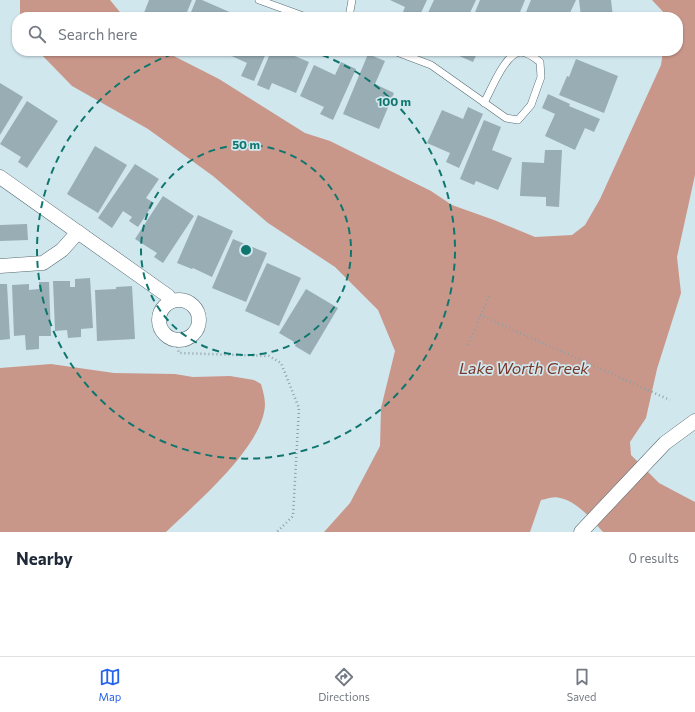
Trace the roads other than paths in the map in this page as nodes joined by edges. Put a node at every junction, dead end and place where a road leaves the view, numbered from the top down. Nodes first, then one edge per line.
1 (259, 0) edge
2 (283, 0) edge
3 (352, 0) edge
4 (278, 6) junction
5 (293, 12) edge
6 (350, 12) edge
7 (407, 56) edge
8 (511, 56) edge
9 (533, 56) edge
10 (484, 103) junction
11 (0, 177) edge
12 (78, 232) junction
13 (0, 266) edge
14 (171, 301) junction
15 (695, 421) edge
16 (581, 532) edge

1 - 4 lane
2 - 4 lane
3 - 6 lane
4 - 5 lane
7 - 10 lane
8 - 10 lane
9 - 10 lane
11 - 12 street
12 - 13 street
12 - 14 street
14 - 14 street
15 - 16 street

